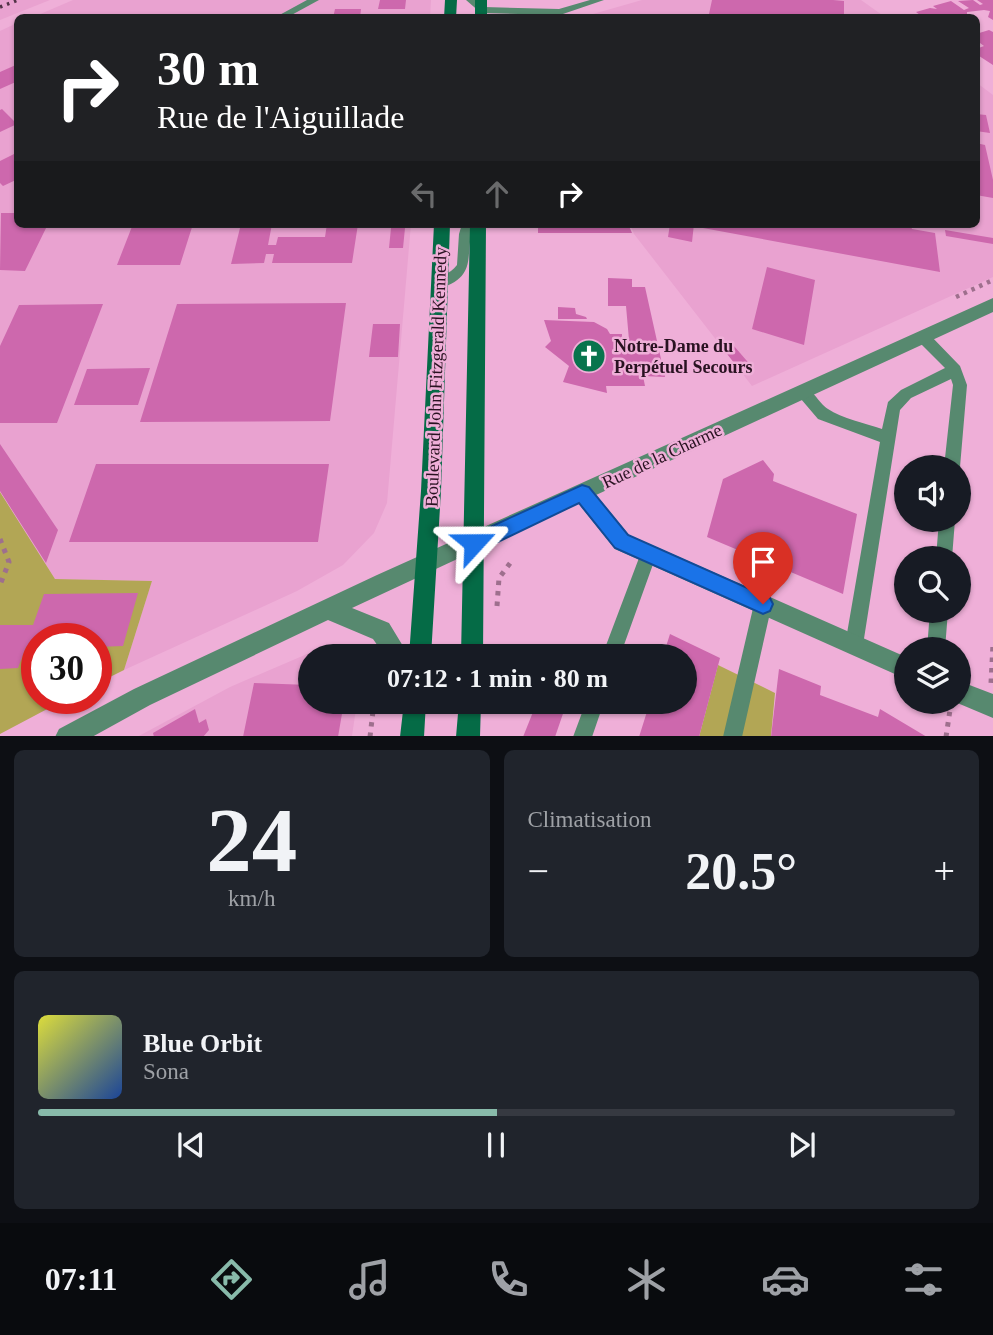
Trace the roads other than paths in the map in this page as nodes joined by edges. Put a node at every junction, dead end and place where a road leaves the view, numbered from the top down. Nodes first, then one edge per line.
1 (314, 0) edge
2 (471, 0) edge
3 (565, 0) edge
4 (599, 0) edge
5 (481, 9) edge
6 (560, 12) junction
7 (286, 14) edge
8 (442, 228) edge
9 (466, 228) edge
10 (478, 228) edge
11 (439, 284) junction
12 (993, 305) edge
13 (923, 337) junction
14 (955, 370) junction
15 (802, 392) junction
16 (887, 438) junction
17 (953, 455) edge
18 (582, 493) junction
19 (474, 543) junction
20 (648, 556) junction
21 (426, 565) junction
22 (763, 604) junction
23 (327, 609) junction
24 (390, 644) edge
25 (421, 644) edge
26 (472, 644) edge
27 (615, 644) edge
28 (854, 645) junction
29 (894, 663) edge
30 (971, 697) edge
31 (991, 705) edge
32 (414, 714) edge
33 (469, 714) edge
34 (591, 714) edge
35 (69, 736) edge
36 (412, 736) edge
37 (468, 736) edge
38 (582, 736) edge
39 (732, 736) edge

1 - 7 lane
2 - 5 lane
3 - 6 lane
4 - 6 lane
5 - 6 lane
8 - 11 main road, Boulevard John Fitzgerald Kennedy
9 - 11 lane
10 - 19 main road
11 - 21 main road, Boulevard John Fitzgerald Kennedy
12 - 13 street, Rue de la Charme
13 - 14 lane
13 - 15 street, Rue de la Charme
14 - 16 lane
14 - 17 lane
15 - 16 lane
15 - 18 street, Rue de la Charme
16 - 28 lane
18 - 19 street, Rue de la Charme
18 - 20 street
19 - 21 street, Rue de la Charme
19 - 26 main road
20 - 22 street
20 - 27 lane
21 - 23 street, Rue de la Charme
21 - 25 main road, Boulevard John Fitzgerald Kennedy
22 - 28 street
22 - 39 lane
23 - 24 street
23 - 35 street, Rue de la Charme
28 - 29 street
30 - 31 street
32 - 36 main road
33 - 37 main road
34 - 38 lane

